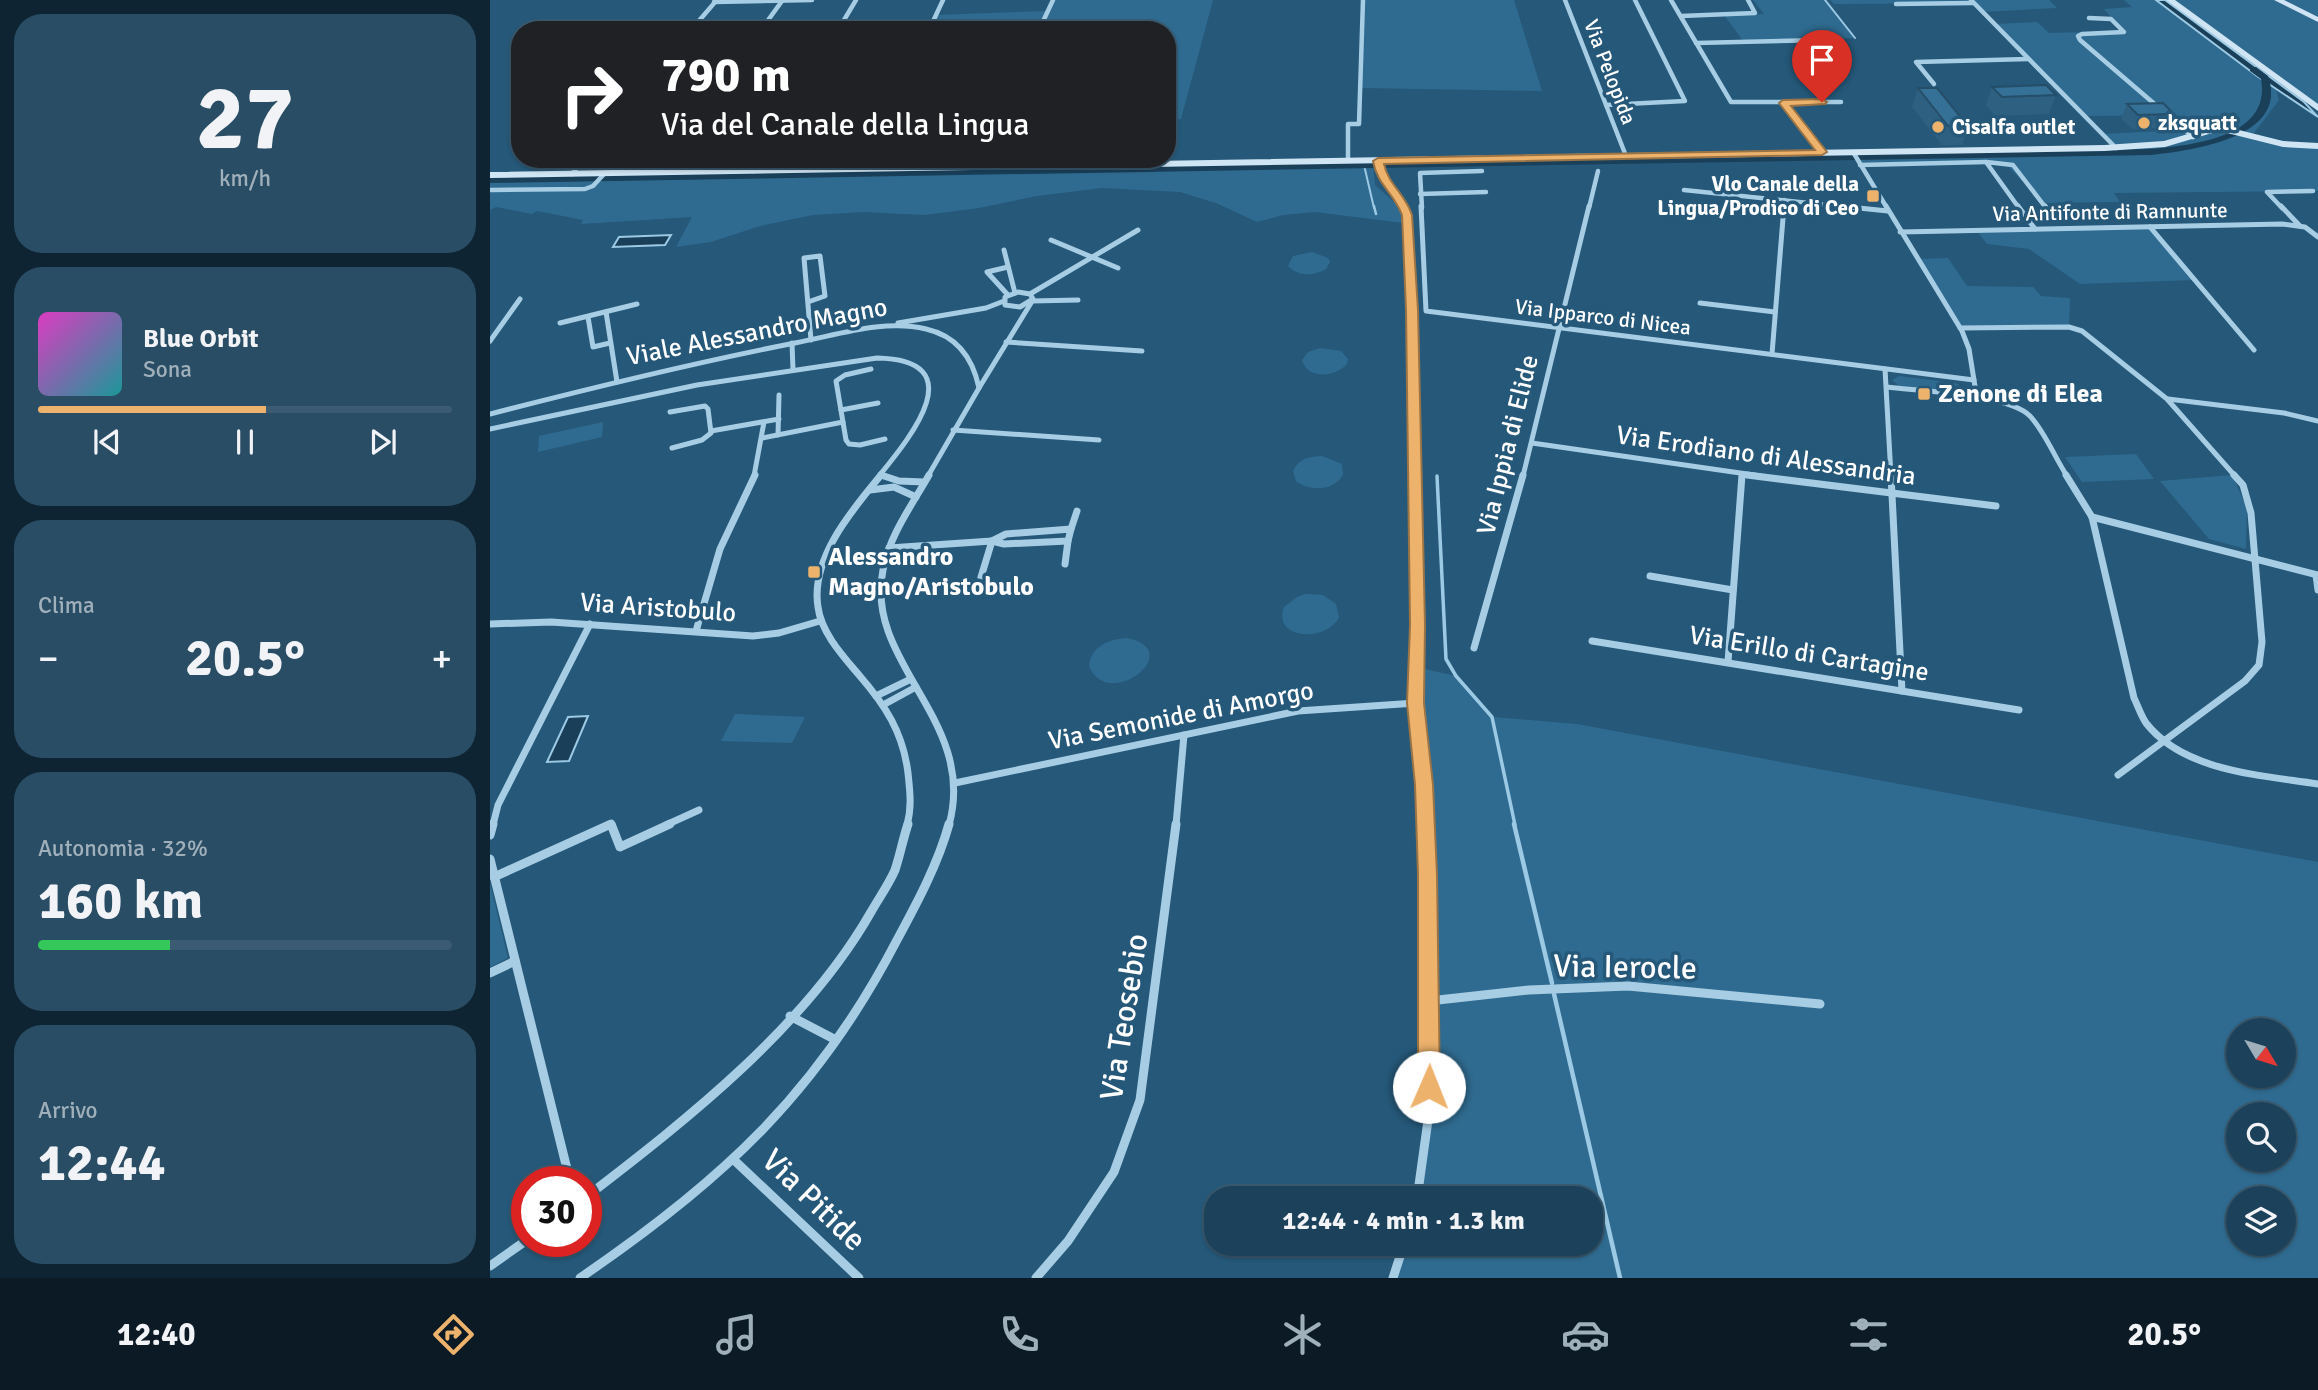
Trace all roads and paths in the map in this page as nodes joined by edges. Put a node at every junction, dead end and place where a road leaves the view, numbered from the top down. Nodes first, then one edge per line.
1 (782, 0) edge
2 (812, 0) edge
3 (856, 0) edge
4 (943, 0) edge
5 (1053, 0) edge
6 (1363, 0) edge
7 (1565, 0) edge
8 (1635, 0) edge
9 (1671, 0) edge
10 (1748, 0) edge
11 (2170, 0) edge
12 (2278, 0) edge
13 (715, 1) edge
14 (1972, 1) edge
15 (1896, 4) dead end
16 (1681, 16) junction
17 (2089, 18) dead end
18 (2318, 20) edge
19 (698, 21) edge
20 (767, 21) edge
21 (843, 21) edge
22 (933, 21) edge
23 (1043, 21) edge
24 (1822, 40) dead end
25 (1696, 43) junction
26 (2028, 59) junction
27 (1934, 84) dead end
28 (1841, 102) dead end
29 (1783, 103) junction
30 (1606, 105) junction
31 (2318, 108) edge
32 (2193, 136) junction
33 (2116, 148) junction
34 (2318, 148) edge
35 (1822, 152) junction
36 (1626, 156) junction
37 (1856, 158) junction
38 (1348, 161) junction
39 (1176, 162) edge
40 (1986, 162) junction
41 (1379, 165) junction
42 (577, 168) edge
43 (662, 168) edge
44 (755, 168) edge
45 (883, 168) edge
46 (864, 169) joint
47 (1598, 170) dead end
48 (753, 171) junction
49 (1482, 171) dead end
50 (659, 172) junction
51 (572, 174) junction
52 (490, 175) edge
53 (604, 175) junction
54 (490, 190) edge
55 (1684, 190) dead end
56 (2313, 191) dead end
57 (1486, 192) dead end
58 (1420, 194) junction
59 (1784, 200) junction
60 (1888, 211) junction
61 (2029, 219) junction
62 (2300, 226) junction
63 (2150, 227) junction
64 (2035, 229) junction
65 (1138, 230) dead end
66 (1900, 232) junction
67 (2318, 237) edge
68 (1051, 240) dead end
69 (1004, 250) dead end
70 (1092, 257) junction
71 (1008, 267) junction
72 (1118, 268) dead end
73 (1015, 293) junction
74 (1006, 298) junction
75 (520, 299) dead end
76 (1031, 299) junction
77 (1078, 300) dead end
78 (808, 302) junction
79 (1700, 303) dead end
80 (637, 304) dead end
81 (1412, 310) junction
82 (1426, 311) junction
83 (607, 312) junction
84 (1776, 312) junction
85 (588, 317) junction
86 (560, 323) dead end
87 (880, 326) junction
88 (1558, 327) junction
89 (1960, 328) junction
90 (811, 340) junction
91 (490, 341) edge
92 (1006, 342) junction
93 (610, 343) junction
94 (792, 343) junction
95 (2254, 350) dead end
96 (1142, 351) dead end
97 (1772, 354) junction
98 (871, 369) dead end
99 (1885, 369) junction
100 (793, 370) junction
101 (1974, 380) junction
102 (617, 382) junction
103 (1887, 387) junction
104 (979, 388) junction
105 (779, 395) dead end
106 (1977, 399) junction
107 (2167, 399) junction
108 (878, 403) dead end
109 (523, 406) junction
110 (841, 410) junction
111 (670, 412) dead end
112 (490, 414) edge
113 (779, 419) junction
114 (525, 421) junction
115 (2318, 421) edge
116 (764, 422) junction
117 (843, 422) junction
118 (490, 429) edge
119 (953, 430) junction
120 (711, 431) junction
121 (778, 435) junction
122 (762, 438) junction
123 (885, 439) dead end
124 (1099, 440) dead end
125 (1532, 443) junction
126 (672, 448) dead end
127 (1742, 474) junction
128 (881, 475) junction
129 (925, 482) junction
130 (869, 491) junction
131 (1891, 493) junction
132 (916, 497) junction
133 (1996, 506) dead end
134 (1077, 511) dead end
135 (2092, 517) junction
136 (1071, 529) junction
137 (992, 541) junction
138 (1068, 541) junction
139 (889, 548) junction
140 (2254, 559) junction
141 (1065, 564) dead end
142 (2317, 575) edge
143 (1650, 576) dead end
144 (981, 577) dead end
145 (1733, 590) junction
146 (2318, 590) edge
147 (820, 621) junction
148 (490, 624) edge
149 (590, 624) junction
150 (696, 631) junction
151 (1591, 641) dead end
152 (1474, 648) dead end
153 (1728, 662) junction
154 (914, 683) junction
155 (1902, 691) junction
156 (876, 696) junction
157 (1416, 703) junction
158 (883, 705) junction
159 (2019, 710) dead end
160 (1184, 735) junction
161 (2162, 741) junction
162 (2118, 775) dead end
163 (955, 783) junction
164 (2318, 784) edge
165 (699, 810) dead end
166 (490, 835) edge
167 (490, 859) edge
168 (494, 877) junction
169 (515, 961) junction
170 (490, 974) edge
171 (1429, 1002) junction
172 (1820, 1004) dead end
173 (790, 1016) junction
174 (836, 1040) junction
175 (734, 1160) junction
176 (566, 1166) edge
177 (602, 1184) edge
178 (1419, 1186) edge
179 (511, 1251) edge
180 (1400, 1256) edge
181 (490, 1266) edge
182 (580, 1278) edge
183 (859, 1278) edge
184 (1036, 1278) edge
185 (1393, 1278) edge

1 - 2 street
1 - 13 street
1 - 20 street
3 - 21 street
4 - 22 street
5 - 23 street
6 - 38 street
7 - 30 street, Via Pelopida
8 - 30 street
9 - 16 street
10 - 16 street
11 - 31 street
12 - 18 street
13 - 19 street
14 - 15 street
14 - 26 street
16 - 25 street
17 - 32 street
24 - 25 street
25 - 29 street
26 - 27 street
26 - 33 street
28 - 29 street
29 - 35 street
30 - 36 street, Via Pelopida
32 - 33 street
32 - 34 street
33 - 37 street
35 - 36 street
35 - 37 street
36 - 41 street
37 - 40 street
37 - 60 street
38 - 39 street
38 - 41 street
40 - 61 street
40 - 61 street
41 - 81 street
42 - 51 street
43 - 50 street
44 - 48 street
45 - 46 street
46 - 48 street
47 - 88 street, Via Ippia di Elide
48 - 50 street
49 - 58 street
50 - 53 street
51 - 52 street
51 - 53 street
53 - 54 street
55 - 59 street
56 - 62 street
57 - 58 street
58 - 82 street
59 - 60 street
59 - 84 street
60 - 66 street
61 - 64 street
62 - 63 street, Via Antifonte di Ramnunte
62 - 67 street, Via Antifonte di Ramnunte
63 - 64 street, Via Antifonte di Ramnunte
63 - 95 street
64 - 66 street, Via Antifonte di Ramnunte
65 - 70 street
66 - 89 street
68 - 70 street
69 - 71 street
70 - 72 street
70 - 76 street
71 - 73 street
71 - 74 street
73 - 74 street
73 - 76 street
74 - 76 street
74 - 87 street
75 - 91 street
76 - 77 street
76 - 92 street
78 - 78 street
78 - 90 street
79 - 84 street
80 - 83 street
81 - 82 street, Via Ipparco di Nicea
81 - 157 street
82 - 88 street, Via Ipparco di Nicea
83 - 85 street
83 - 93 street
84 - 97 street
85 - 86 street
85 - 93 street
87 - 90 street, Viale Alessandro Magno
87 - 104 street, Viale Alessandro Magno
88 - 97 street, Via Ipparco di Nicea
88 - 125 street, Via Ippia di Elide
89 - 101 street
89 - 107 street
90 - 94 street, Viale Alessandro Magno
92 - 96 street
92 - 104 street
93 - 102 street
94 - 100 street
94 - 102 street, Viale Alessandro Magno
97 - 99 street, Via Ipparco di Nicea
98 - 110 street
99 - 101 street, Via Ipparco di Nicea
99 - 103 street
100 - 114 street, Viale Alessandro Magno
100 - 128 street, Viale Alessandro Magno
101 - 106 street
102 - 109 street, Viale Alessandro Magno
103 - 106 street
103 - 131 street
104 - 119 street
105 - 113 street
106 - 135 street
107 - 115 street
107 - 140 street
108 - 110 street
109 - 112 street, Viale Alessandro Magno
109 - 114 street
110 - 117 street
111 - 120 street
113 - 116 street
113 - 121 street
114 - 118 street, Viale Alessandro Magno
116 - 120 street
116 - 122 street
117 - 121 street
117 - 123 street
119 - 124 street
119 - 129 street
120 - 126 street
121 - 122 street
122 - 150 street
125 - 127 street, Via Erodiano di Alessandria
125 - 152 street, Via Ippia di Elide
127 - 131 street, Via Erodiano di Alessandria
127 - 145 street
128 - 129 street
128 - 130 street, Viale Alessandro Magno
129 - 132 street
130 - 132 street
130 - 147 street, Viale Alessandro Magno
131 - 133 street, Via Erodiano di Alessandria
131 - 155 street
132 - 139 street
134 - 136 street
135 - 140 street
135 - 161 street
136 - 137 street
136 - 138 street
137 - 138 street
137 - 139 street
137 - 144 street
138 - 141 street
139 - 154 street
140 - 142 street
140 - 161 street
142 - 146 street
143 - 145 street
145 - 153 street
147 - 150 street, Via Aristobulo
147 - 156 street
148 - 149 street, Via Aristobulo
149 - 150 street, Via Aristobulo
149 - 166 street
151 - 153 street, Via Erillo di Cartagine
153 - 155 street, Via Erillo di Cartagine
154 - 156 street
154 - 158 street
154 - 163 street
155 - 159 street, Via Erillo di Cartagine
156 - 158 street
157 - 160 street, Via Semonide di Amorgo
157 - 171 street
158 - 173 street
160 - 163 street, Via Semonide di Amorgo
160 - 184 street, Via Teosebio
161 - 162 street
161 - 164 street
163 - 174 street
165 - 168 street
167 - 168 street
168 - 169 street
169 - 170 street
169 - 176 street
171 - 172 street, Via Ierocle
171 - 178 street
173 - 174 street
173 - 177 street
174 - 175 street
175 - 182 street
175 - 183 street, Via Pitide
179 - 181 street
180 - 185 street

